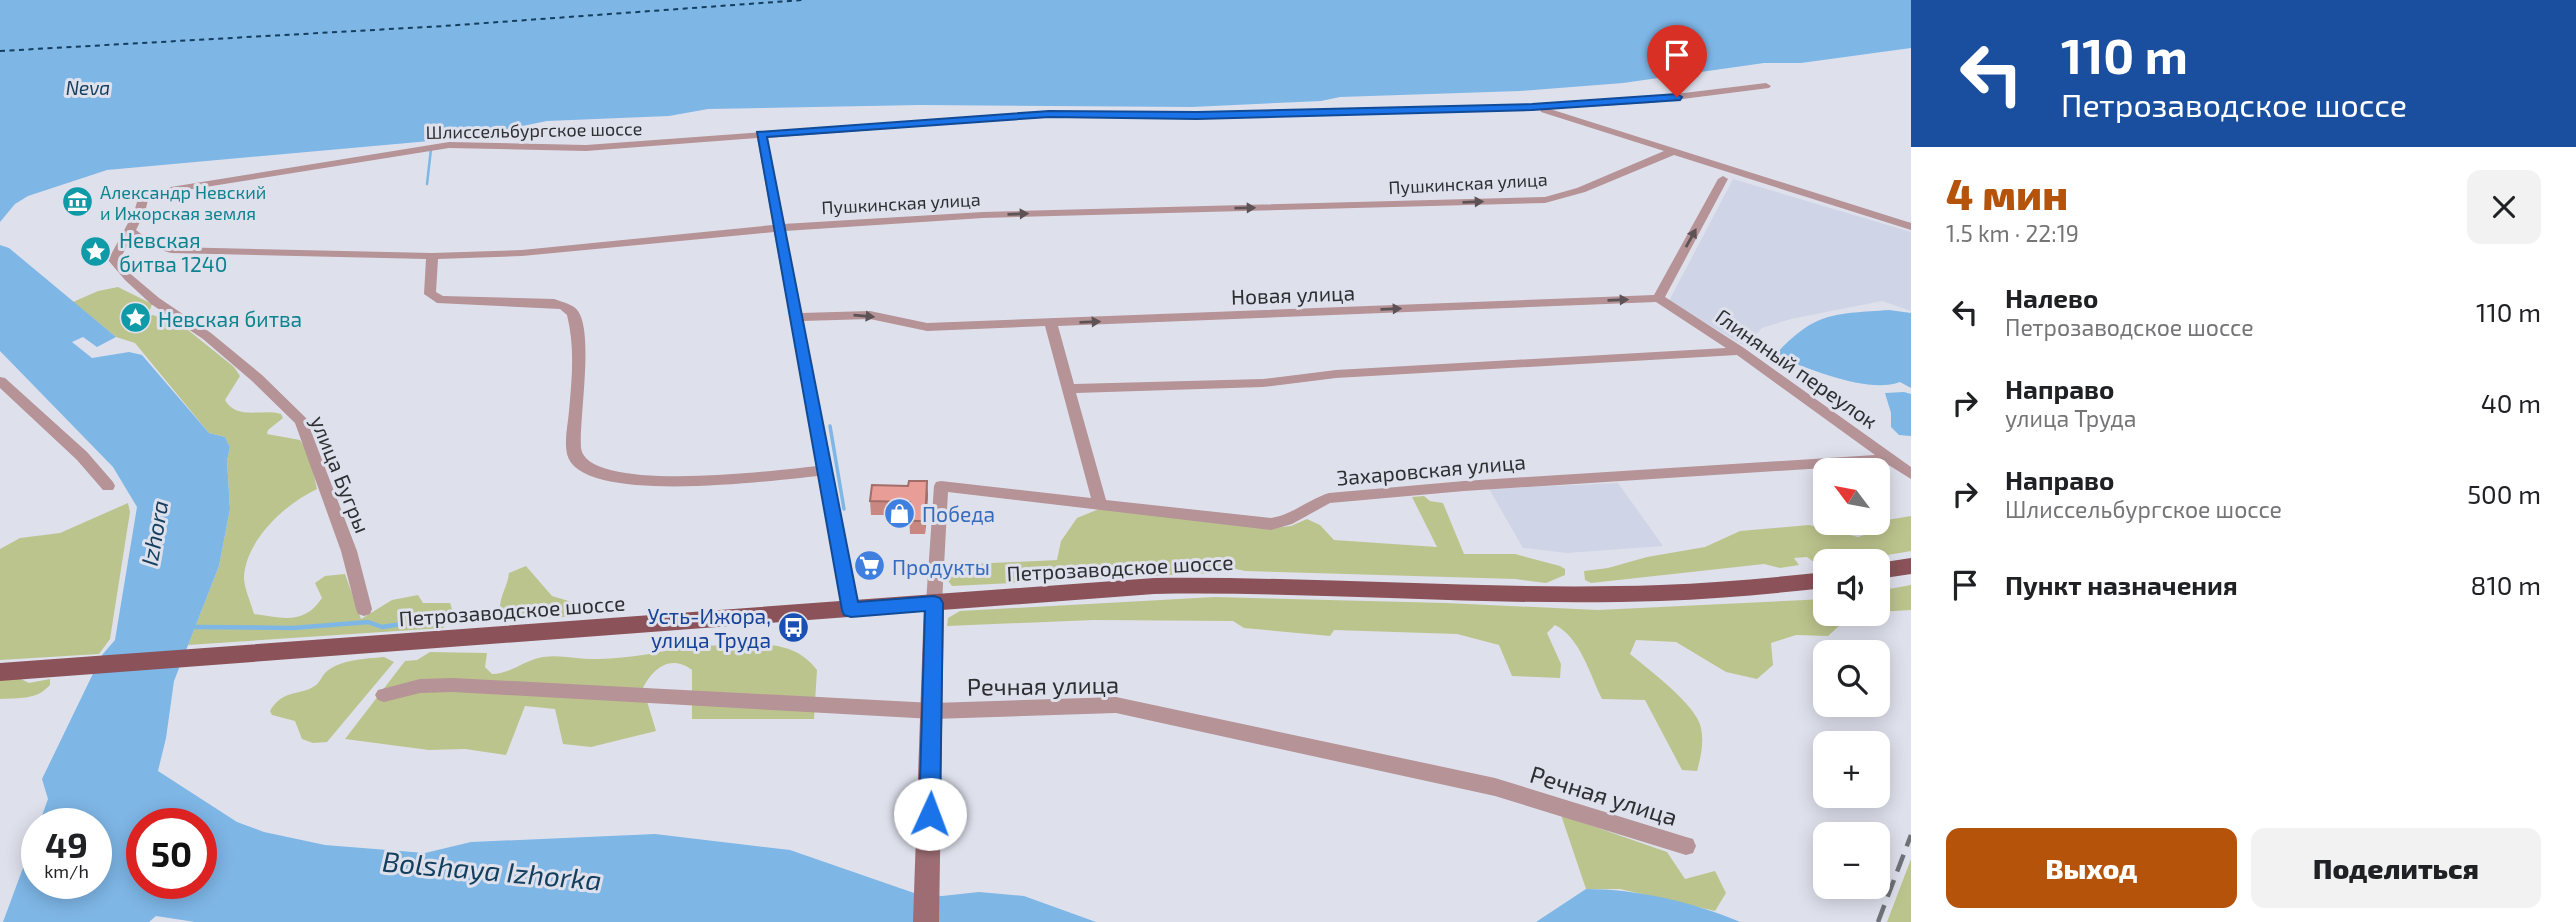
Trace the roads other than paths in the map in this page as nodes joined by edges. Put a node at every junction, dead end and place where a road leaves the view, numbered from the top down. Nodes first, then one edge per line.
1 (1766, 86) dead end
2 (1532, 107) junction
3 (761, 135) junction
4 (1671, 152) junction
5 (1717, 167) junction
6 (1723, 178) junction
7 (1752, 178) junction
8 (1911, 227) edge
9 (779, 228) junction
10 (131, 232) junction
11 (432, 256) junction
12 (1658, 298) junction
13 (795, 317) junction
14 (1051, 324) junction
15 (1740, 351) junction
16 (0, 381) edge
17 (1070, 389) junction
18 (1890, 458) joint
19 (1813, 463) edge
20 (824, 470) junction
21 (1911, 474) edge
22 (108, 486) dead end
23 (1100, 503) junction
24 (1911, 566) edge
25 (1890, 569) edge
26 (1813, 581) edge
27 (934, 603) junction
28 (364, 609) dead end
29 (851, 610) junction
30 (0, 673) edge
31 (384, 695) dead end
32 (933, 711) junction
33 (1686, 846) dead end
34 (926, 922) edge

1 - 2 street, Шлиссельбургское шоссе
2 - 3 street, Шлиссельбургское шоссе
2 - 4 street
3 - 9 street
3 - 10 street, Шлиссельбургское шоссе
4 - 5 street
9 -> 4 street, Пушкинская улица
5 - 6 street
5 - 7 street
6 - 7 street
12 -> 6 street
7 - 8 street
9 - 11 street, Пушкинская улица
9 - 13 street
10 - 11 street, Пушкинская улица
10 - 28 street, улица Бугры
11 - 20 street
14 -> 12 street, Новая улица
12 - 15 street, Глиняный переулок
13 -> 14 street, Новая улица
13 - 20 street
14 - 17 street
15 - 17 street
15 - 18 street, Глиняный переулок
16 - 22 street
17 - 23 street
18 - 21 street, Глиняный переулок
19 - 23 street, Захаровская улица
20 - 29 street
23 - 27 street, Захаровская улица
24 - 25 main road
26 - 27 main road, Петрозаводское шоссе
27 - 29 main road, Петрозаводское шоссе
27 - 32 main road
29 - 30 main road, Петрозаводское шоссе
31 - 32 street, Речная улица
32 - 33 street, Речная улица
32 - 34 main road

